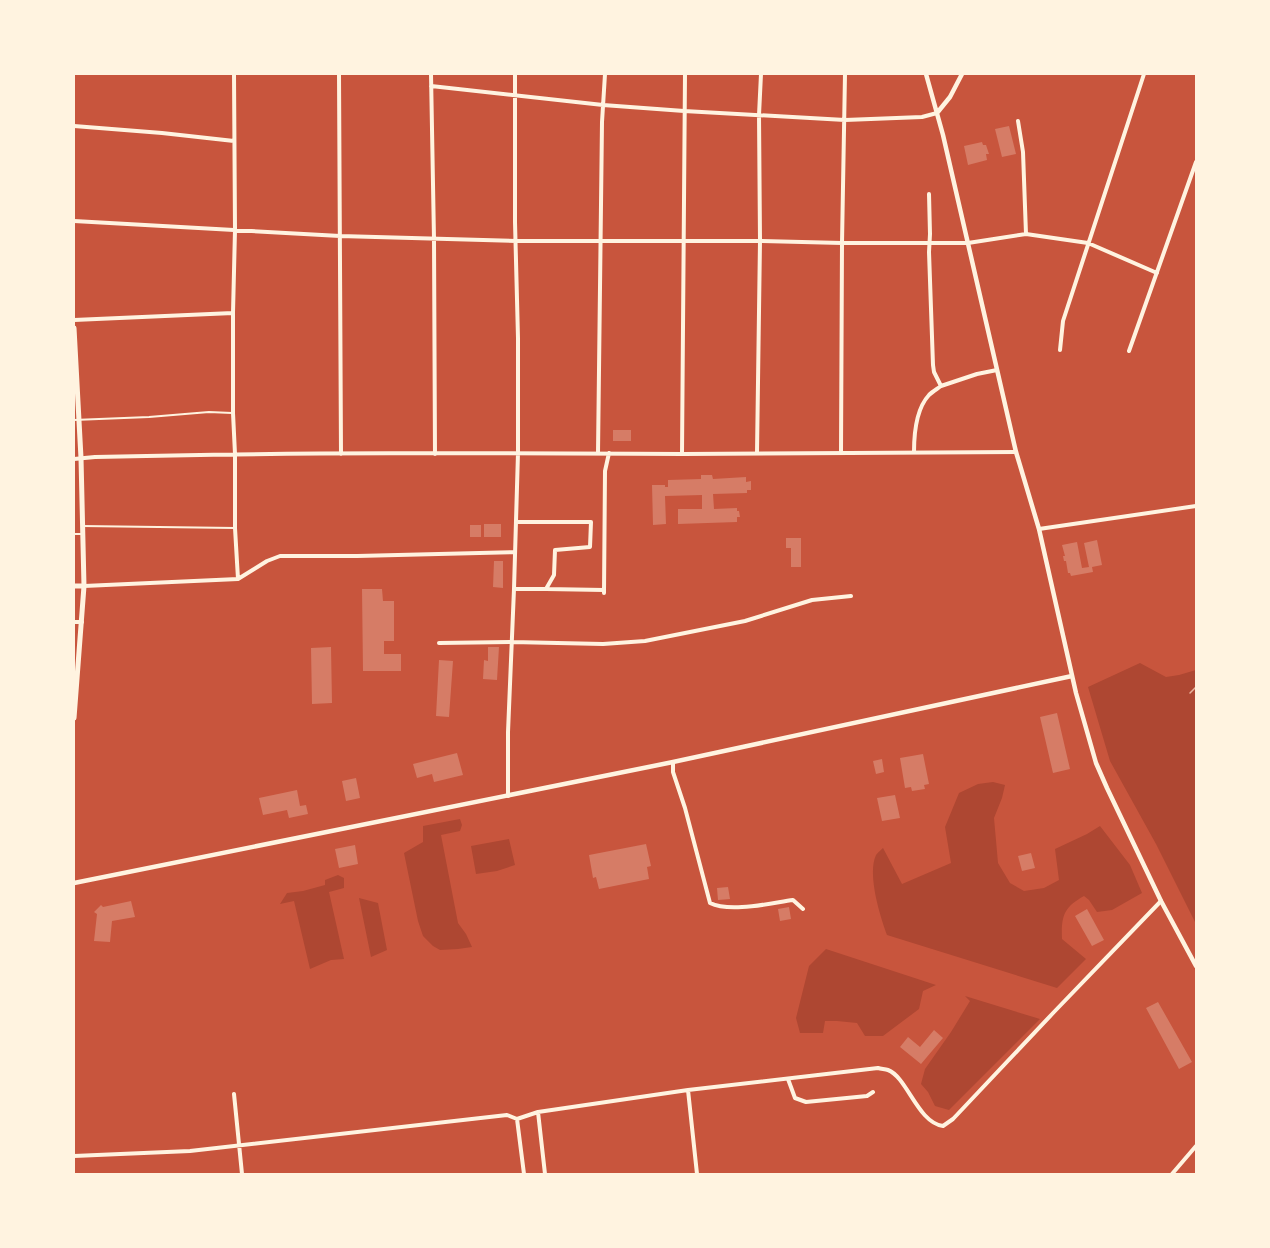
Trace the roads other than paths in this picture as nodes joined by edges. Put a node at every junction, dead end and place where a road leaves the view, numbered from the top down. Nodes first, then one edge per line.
1 (234, 74) edge
2 (332, 74) edge
3 (339, 74) edge
4 (431, 74) edge
5 (516, 74) edge
6 (605, 74) edge
7 (685, 74) edge
8 (760, 74) edge
9 (845, 74) edge
10 (926, 74) edge
11 (962, 74) edge
12 (1144, 74) edge
13 (431, 86) junction
14 (516, 95) junction
15 (603, 105) junction
16 (684, 111) junction
17 (937, 113) junction
18 (759, 115) junction
19 (845, 120) junction
20 (1018, 121) dead end
21 (74, 126) edge
22 (234, 141) junction
23 (1197, 162) edge
24 (929, 194) dead end
25 (74, 221) edge
26 (235, 230) junction
27 (1026, 234) junction
28 (340, 236) junction
29 (434, 239) junction
30 (516, 241) junction
31 (760, 241) junction
32 (602, 242) junction
33 (683, 242) junction
34 (842, 243) junction
35 (930, 243) junction
36 (968, 243) junction
37 (1088, 243) junction
38 (1157, 273) junction
39 (233, 313) junction
40 (74, 320) edge
41 (74, 328) edge
42 (1060, 350) dead end
43 (1129, 351) dead end
44 (997, 370) junction
45 (941, 386) junction
46 (233, 413) junction
47 (76, 420) edge
48 (914, 452) junction
49 (1016, 452) junction
50 (518, 453) junction
51 (598, 453) junction
52 (609, 453) junction
53 (757, 453) junction
54 (841, 453) junction
55 (235, 454) junction
56 (341, 454) junction
57 (435, 454) junction
58 (682, 454) junction
59 (81, 458) junction
60 (74, 459) edge
61 (1197, 506) edge
62 (516, 522) junction
63 (82, 526) junction
64 (235, 528) junction
65 (1039, 529) junction
66 (74, 534) edge
67 (83, 534) junction
68 (515, 552) junction
69 (238, 579) junction
70 (74, 586) edge
71 (84, 586) junction
72 (514, 589) junction
73 (546, 590) junction
74 (850, 596) dead end
75 (74, 622) edge
76 (82, 622) junction
77 (512, 642) junction
78 (439, 643) dead end
79 (1072, 676) junction
80 (74, 716) edge
81 (673, 762) junction
82 (508, 796) junction
83 (74, 883) edge
84 (1161, 901) junction
85 (802, 909) dead end
86 (1197, 966) edge
87 (788, 1079) junction
88 (688, 1090) junction
89 (873, 1092) dead end
90 (234, 1094) dead end
91 (538, 1112) junction
92 (517, 1119) junction
93 (239, 1146) junction
94 (1197, 1146) edge
95 (74, 1156) edge
96 (242, 1174) edge
97 (524, 1174) edge
98 (545, 1174) edge
99 (697, 1174) edge
100 (1172, 1174) edge

1 - 22 street
2 - 3 street
3 - 28 street
4 - 13 street
5 - 14 street
6 - 15 street
7 - 16 street
8 - 18 street
9 - 19 street
10 - 17 street
11 - 17 street
12 - 37 street
13 - 14 street
13 - 29 street
14 - 15 street
14 - 30 street
15 - 16 street
15 - 32 street
16 - 18 street
16 - 33 street
17 - 19 street
17 - 36 street
18 - 19 street
18 - 31 street
19 - 34 street
20 - 27 street
21 - 22 street
22 - 26 street
23 - 38 street
24 - 35 street
25 - 26 street
26 - 28 street
26 - 39 street
27 - 36 street
27 - 37 street
28 - 29 street
28 - 56 street
29 - 30 street
29 - 57 street
30 - 32 street
30 - 50 street
31 - 33 street
31 - 34 street
31 - 53 street
32 - 33 street
32 - 51 street
33 - 58 street
34 - 35 street
34 - 54 street
35 - 36 street
35 - 45 street
36 - 44 street
37 - 38 street
37 - 42 street
38 - 43 street
39 - 40 street
39 - 46 street
41 - 47 main road
44 - 45 street
44 - 49 street
45 - 48 street
46 - 47 lane
46 - 55 street
47 - 59 main road
48 - 49 street
48 - 54 street
49 - 65 street
50 - 51 street
50 - 57 street
50 - 62 street
51 - 52 street
52 - 58 street
52 - 73 street
53 - 54 street
53 - 58 street
55 - 56 street
55 - 59 street
55 - 64 street
56 - 57 street
59 - 60 street
59 - 63 main road
61 - 65 street
62 - 68 street
62 - 73 street
63 - 64 lane
63 - 67 main road
64 - 69 street
65 - 79 street
66 - 67 lane
67 - 71 main road
68 - 69 street
68 - 72 street
69 - 71 street
70 - 71 main road
71 - 76 main road
72 - 73 street
72 - 77 street
74 - 77 street
75 - 76 street
76 - 80 main road
77 - 78 street
77 - 82 street
79 - 81 street
79 - 84 street
81 - 82 street
81 - 85 street
82 - 83 street
84 - 86 street
84 - 87 street
87 - 88 street
87 - 89 street
88 - 91 street
88 - 99 street
90 - 93 street
91 - 92 street
91 - 98 street
92 - 93 street
92 - 97 street
93 - 95 street
93 - 96 street
94 - 100 street

